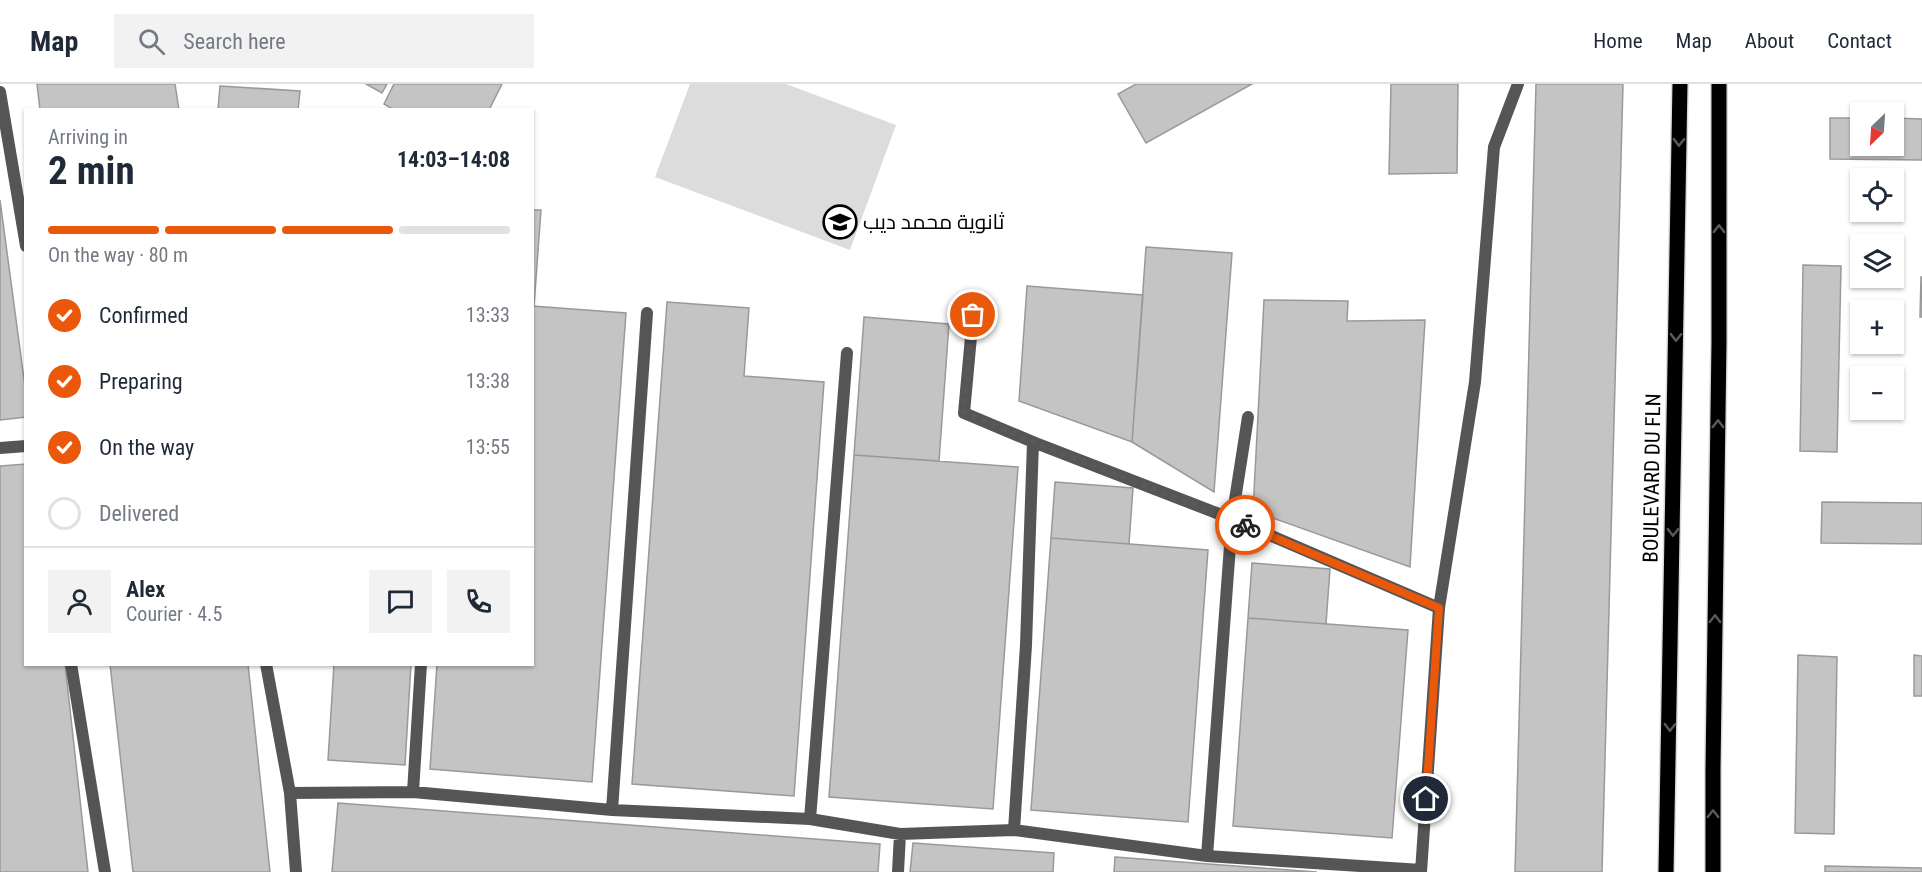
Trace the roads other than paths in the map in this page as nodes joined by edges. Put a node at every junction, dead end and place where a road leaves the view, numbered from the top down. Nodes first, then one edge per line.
1 (1518, 84) edge
2 (1680, 84) edge
3 (1719, 84) edge
4 (0, 92) edge
5 (24, 234) edge
6 (647, 313) dead end
7 (973, 315) dead end
8 (847, 353) dead end
9 (1248, 417) dead end
10 (1033, 442) junction
11 (24, 446) edge
12 (0, 448) edge
13 (1232, 519) junction
14 (1439, 608) junction
15 (71, 666) edge
16 (266, 666) edge
17 (421, 666) edge
18 (413, 792) junction
19 (290, 793) junction
20 (612, 810) junction
21 (810, 819) junction
22 (1014, 830) junction
23 (900, 834) junction
24 (1208, 856) junction
25 (1421, 871) edge
26 (105, 872) edge
27 (296, 872) edge
28 (898, 872) edge
29 (1666, 872) edge
30 (1713, 872) edge

1 - 14 street
2 -> 29 main road, BOULEVARD DU FLN
30 -> 3 main road
4 - 5 street
6 - 20 street
7 - 10 street
8 - 21 street
9 - 13 street
10 - 13 street
10 - 22 street
11 - 12 street
13 - 14 street
13 - 24 street
14 - 25 street
15 - 26 street
16 - 19 street
17 - 18 street
18 - 19 street
18 - 20 street
19 - 27 street
20 - 21 street
21 - 23 street
22 - 23 street
22 - 24 street
23 - 28 street
24 - 25 street

